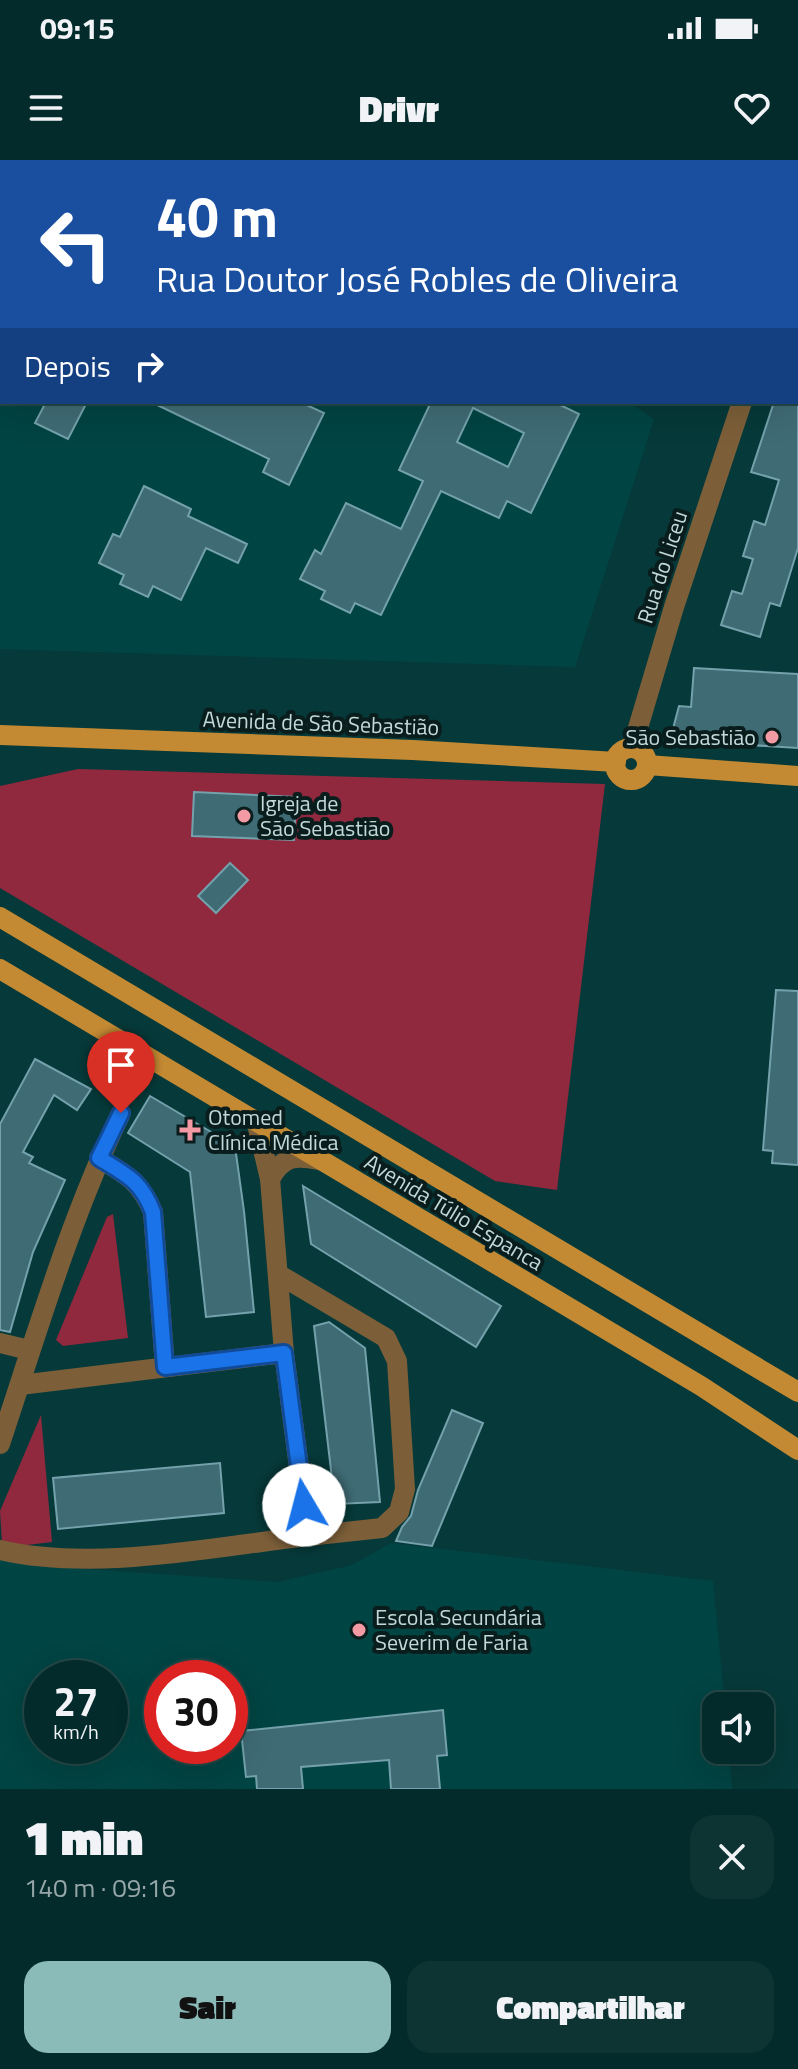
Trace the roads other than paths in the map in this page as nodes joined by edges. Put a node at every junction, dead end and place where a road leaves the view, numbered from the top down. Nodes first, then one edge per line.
1 (741, 404) edge
2 (0, 735) edge
3 (24, 737) junction
4 (632, 748) junction
5 (0, 749) edge
6 (616, 762) junction
7 (647, 765) junction
8 (798, 776) edge
9 (0, 917) edge
10 (0, 969) edge
11 (121, 1113) dead end
12 (257, 1124) junction
13 (99, 1158) junction
14 (319, 1160) junction
15 (270, 1179) junction
16 (278, 1274) junction
17 (0, 1343) edge
18 (29, 1350) junction
19 (284, 1353) junction
20 (165, 1367) junction
21 (20, 1385) junction
22 (798, 1392) edge
23 (0, 1444) edge
24 (798, 1450) edge
25 (308, 1536) junction
26 (0, 1550) edge

1 - 4 street, Rua do Liceu
2 - 3 main road, Avenida de São Sebastião
3 - 5 main road, Avenida de São Sebastião
3 - 6 main road, Avenida de São Sebastião
4 - 6 main road
4 - 7 main road
6 - 7 main road, Avenida de São Sebastião
7 - 8 main road, Avenida de São Sebastião
9 - 22 main road, Avenida Túlio Espanca
10 - 12 main road, Avenida Túlio Espanca
11 - 13 street
12 - 14 main road, Avenida Túlio Espanca
12 - 15 street
13 - 18 street
13 - 20 street
14 - 15 street
14 - 24 main road, Avenida Túlio Espanca
15 - 16 street
16 - 19 street
16 - 25 street
17 - 18 street
18 - 21 street
19 - 20 street
19 - 25 street
20 - 21 street
21 - 23 street
25 - 26 street

